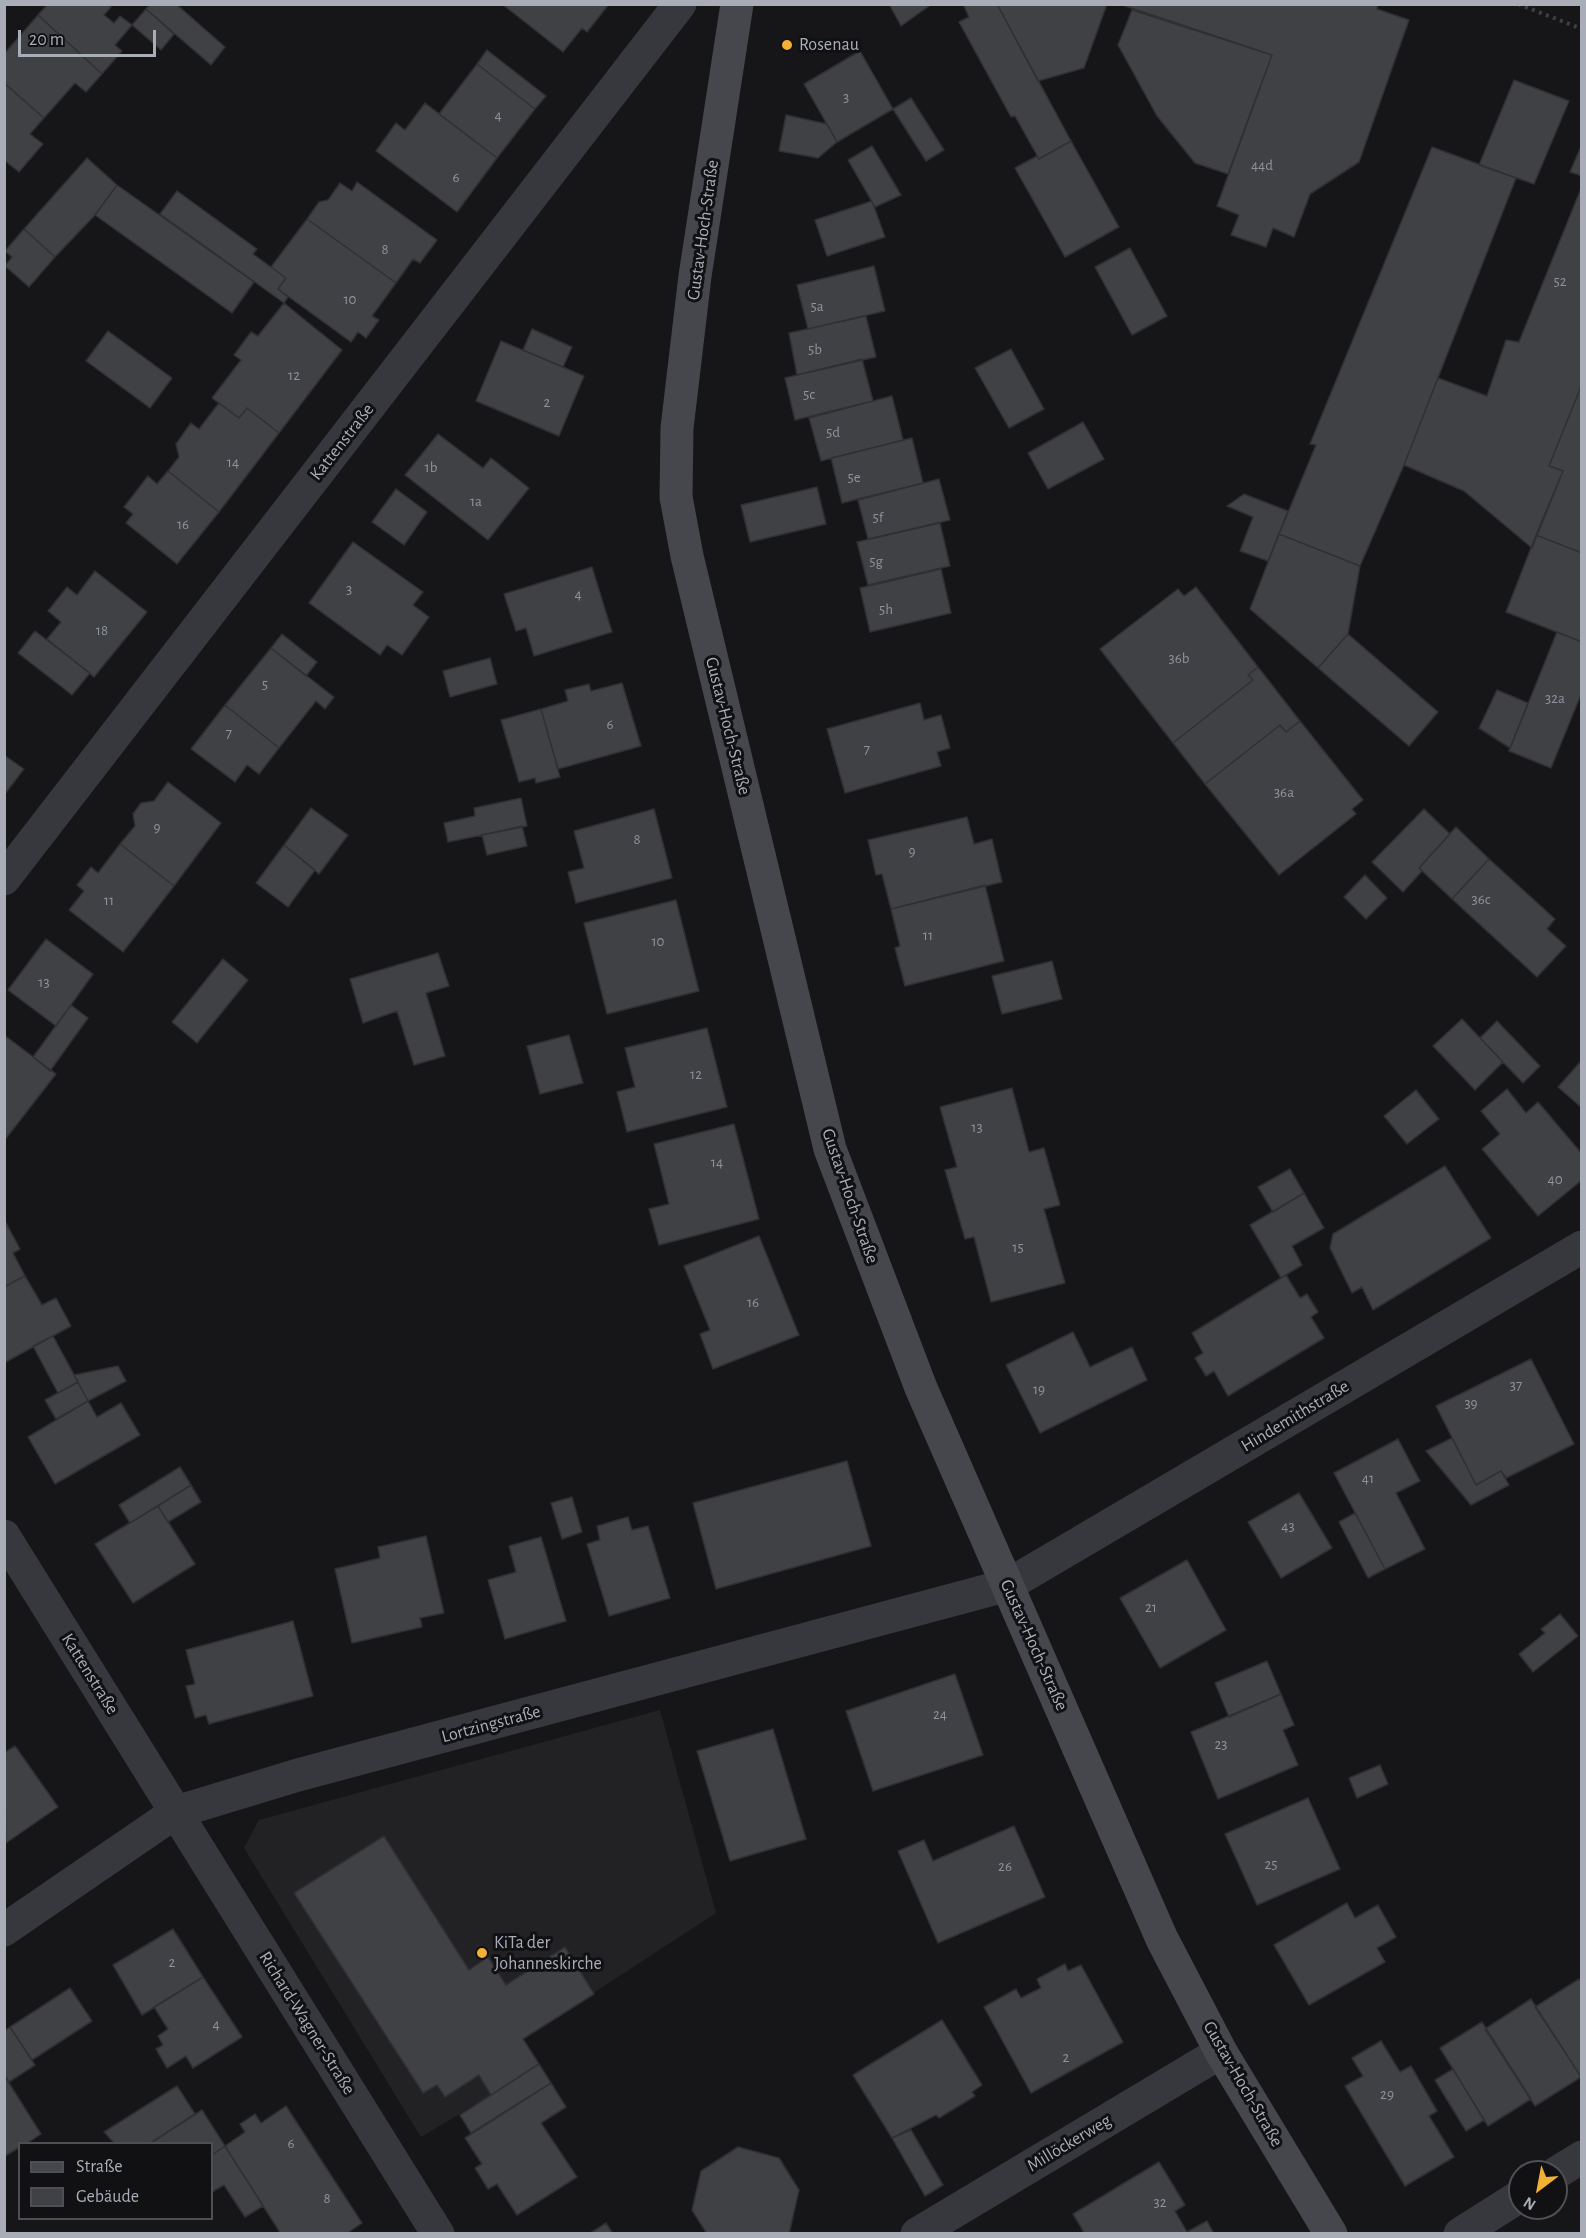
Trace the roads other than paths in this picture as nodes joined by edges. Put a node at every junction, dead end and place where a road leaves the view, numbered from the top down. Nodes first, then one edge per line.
1 (680, 4) edge
2 (737, 4) edge
3 (4, 879) edge
4 (1581, 1247) edge
5 (4, 1536) edge
6 (1008, 1585) junction
7 (176, 1812) junction
8 (4, 1930) edge
9 (1221, 2052) junction
10 (1581, 2157) edge
11 (1568, 2165) edge
12 (1508, 2204) edge
13 (438, 2234) edge
14 (917, 2234) edge
15 (1331, 2234) edge
16 (1460, 2234) edge

1 - 3 street, Kattenstraße
2 - 6 main road, Gustav-Hoch-Straße
4 - 6 street, Hindemithstraße
5 - 7 street, Kattenstraße
6 - 7 street, Lortzingstraße
6 - 9 main road, Gustav-Hoch-Straße
7 - 8 street, Lortzingstraße
7 - 13 street, Richard-Wagner-Straße
9 - 14 street, Millöckerweg
9 - 15 main road, Gustav-Hoch-Straße
10 - 11 street
12 - 16 street

